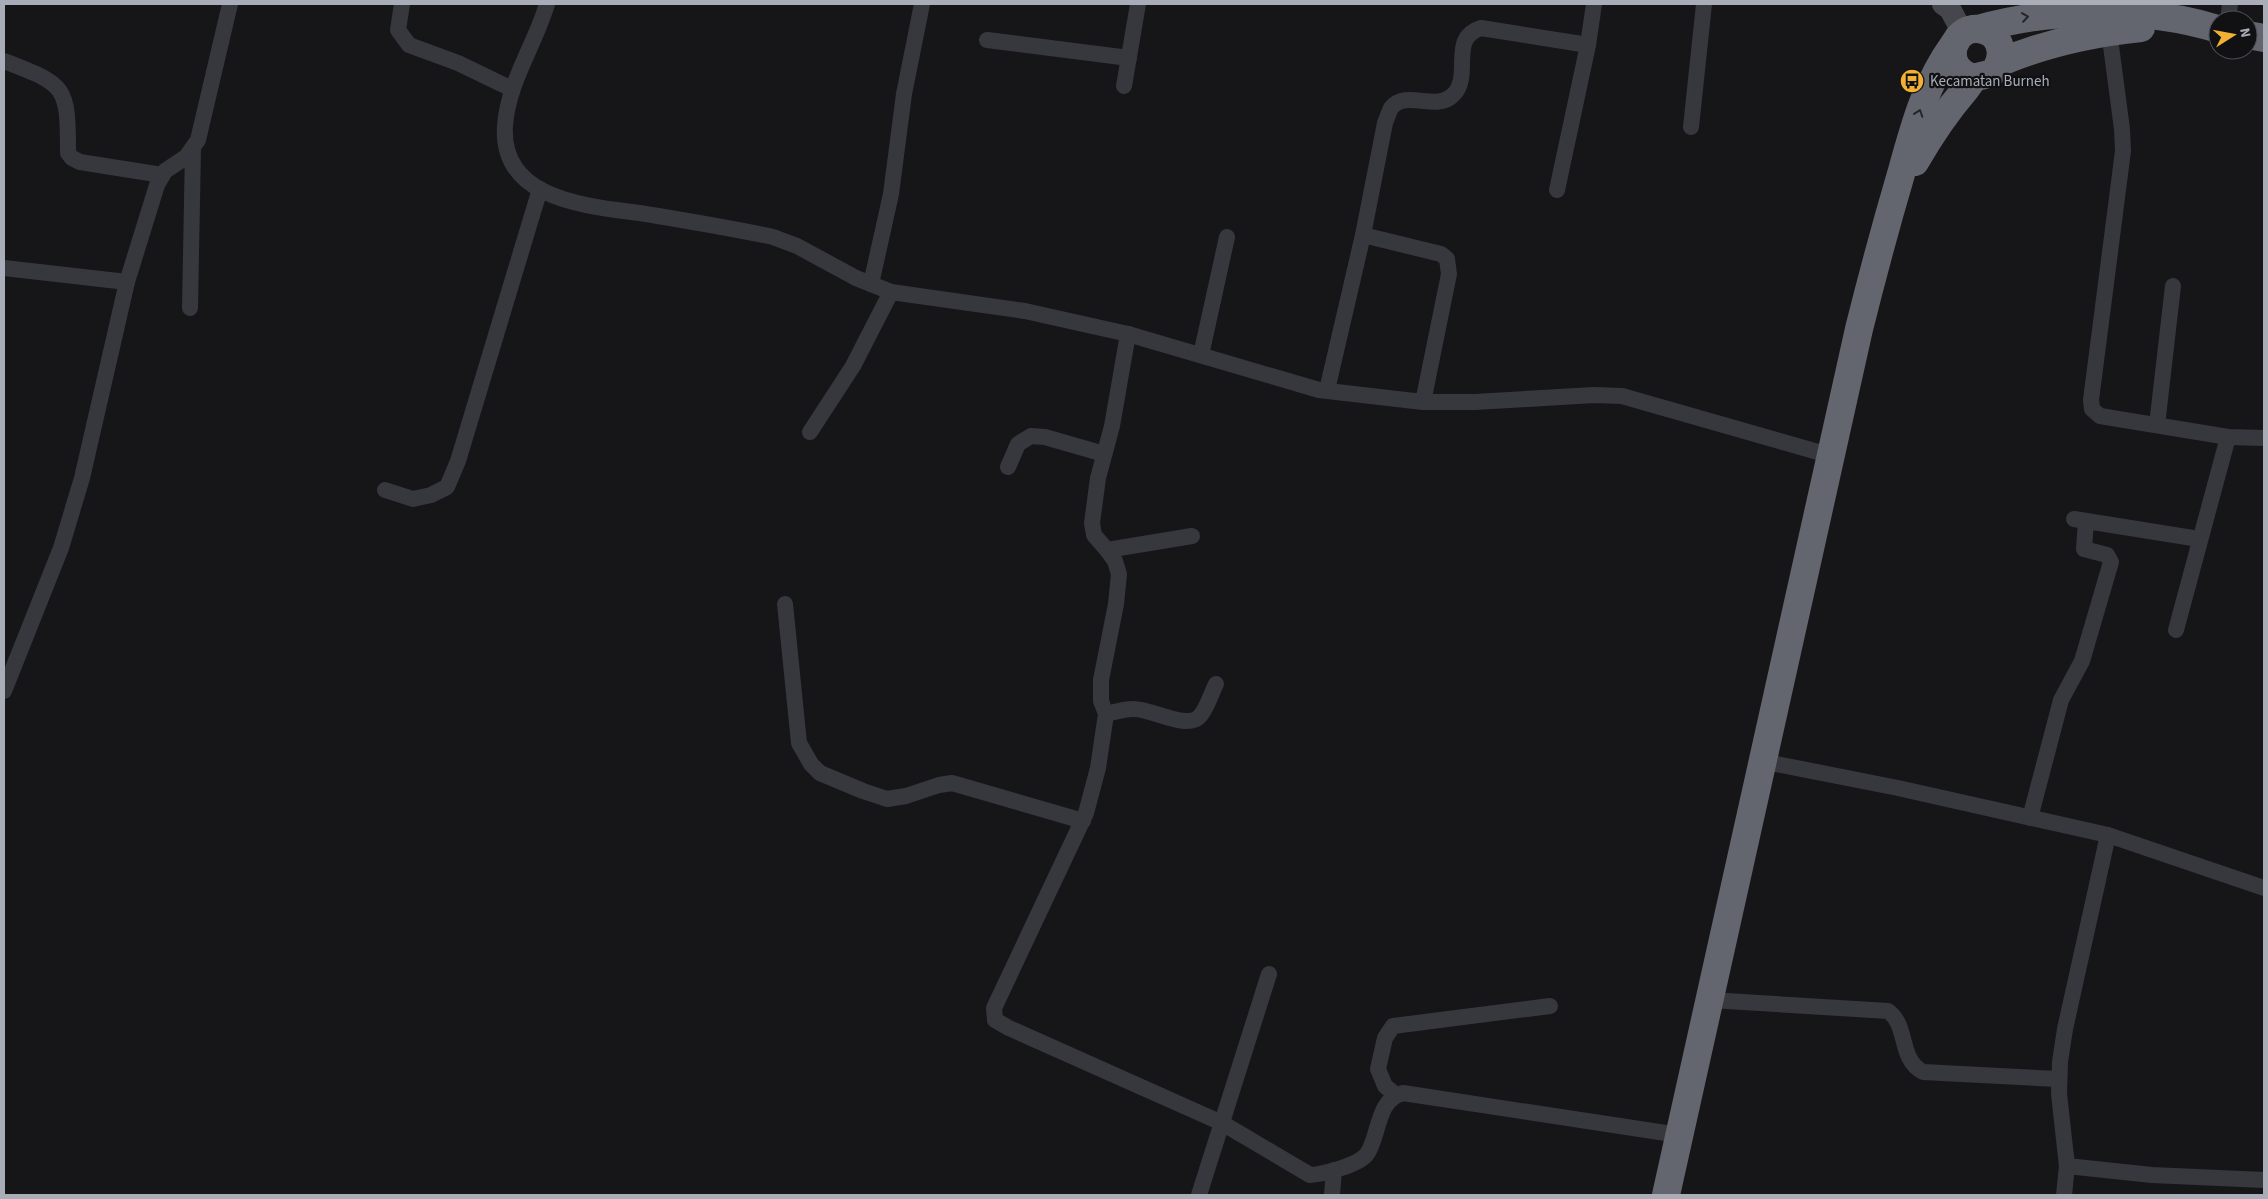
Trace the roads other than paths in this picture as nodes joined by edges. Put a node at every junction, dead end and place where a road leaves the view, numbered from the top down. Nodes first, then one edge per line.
1 (230, 4) edge
2 (402, 4) edge
3 (547, 4) edge
4 (922, 4) edge
5 (1138, 4) edge
6 (1594, 4) edge
7 (1704, 4) edge
8 (1943, 4) edge
9 (2105, 22) junction
10 (2208, 24) edge
11 (1965, 35) junction
12 (987, 40) dead end
13 (1588, 45) junction
14 (1129, 58) junction
15 (4, 61) edge
16 (1999, 62) junction
17 (1975, 78) junction
18 (1124, 86) dead end
19 (512, 89) junction
20 (1691, 127) dead end
21 (193, 148) junction
22 (162, 175) junction
23 (540, 189) junction
24 (1557, 190) dead end
25 (1890, 210) junction
26 (1363, 235) junction
27 (1227, 237) dead end
28 (4, 268) edge
29 (127, 282) junction
30 (871, 284) junction
31 (2173, 286) dead end
32 (891, 292) junction
33 (190, 308) dead end
34 (1128, 334) junction
35 (1201, 355) junction
36 (1327, 390) junction
37 (1423, 402) junction
38 (2157, 425) junction
39 (810, 432) dead end
40 (2228, 437) junction
41 (2264, 438) edge
42 (1104, 454) junction
43 (1832, 456) junction
44 (1008, 467) dead end
45 (385, 490) dead end
46 (1192, 536) dead end
47 (2199, 539) junction
48 (1107, 550) junction
49 (785, 604) dead end
50 (2176, 630) dead end
51 (1216, 684) dead end
52 (4, 691) edge
53 (1106, 714) junction
54 (1761, 761) junction
55 (2030, 818) junction
56 (1083, 821) junction
57 (2108, 835) junction
58 (2264, 888) edge
59 (1269, 974) dead end
60 (1710, 1000) junction
61 (1550, 1006) dead end
62 (2058, 1078) junction
63 (1396, 1095) junction
64 (1222, 1123) junction
65 (1679, 1135) junction
66 (2067, 1166) junction
67 (1334, 1170) junction
68 (2264, 1180) edge
69 (1199, 1195) edge
70 (1332, 1195) edge
71 (1666, 1195) edge
72 (2064, 1195) edge

1 - 21 street
2 - 19 street
3 - 19 street
4 - 30 street
5 - 14 street
6 - 13 street
7 - 20 street
8 - 11 main road
9 - 10 highway
11 -> 9 highway
9 - 16 highway
9 - 38 street
11 - 16 highway
11 - 17 highway
25 -> 11 highway
12 - 14 street
13 - 24 street
13 - 26 street
14 - 18 street
15 - 22 street
16 - 17 highway
17 - 25 highway
19 - 23 street
21 - 22 street
21 - 33 street
22 - 29 street
23 - 30 street
23 - 45 street
25 - 43 highway
26 - 36 street
26 - 37 street
27 - 35 street
28 - 29 street
29 - 52 street
30 - 32 street
31 - 38 street
32 - 34 street
32 - 39 street
34 - 35 street
34 - 42 street
35 - 36 street
36 - 37 street
37 - 43 street
38 - 40 street
40 - 41 street
40 - 47 street
42 - 44 street
42 - 48 street
43 - 54 highway
46 - 48 street
47 - 50 street
47 - 55 street
48 - 53 street
49 - 56 street
51 - 53 street
53 - 56 street
54 - 55 street
54 - 60 highway
55 - 57 street
56 - 64 street
57 - 58 street
57 - 62 street
59 - 64 street
60 - 62 street
60 - 65 highway
61 - 63 street
62 - 66 street
63 - 65 street
63 - 67 street
64 - 67 street
64 - 69 street
65 - 71 highway
66 - 68 street
66 - 72 street
67 - 70 street

